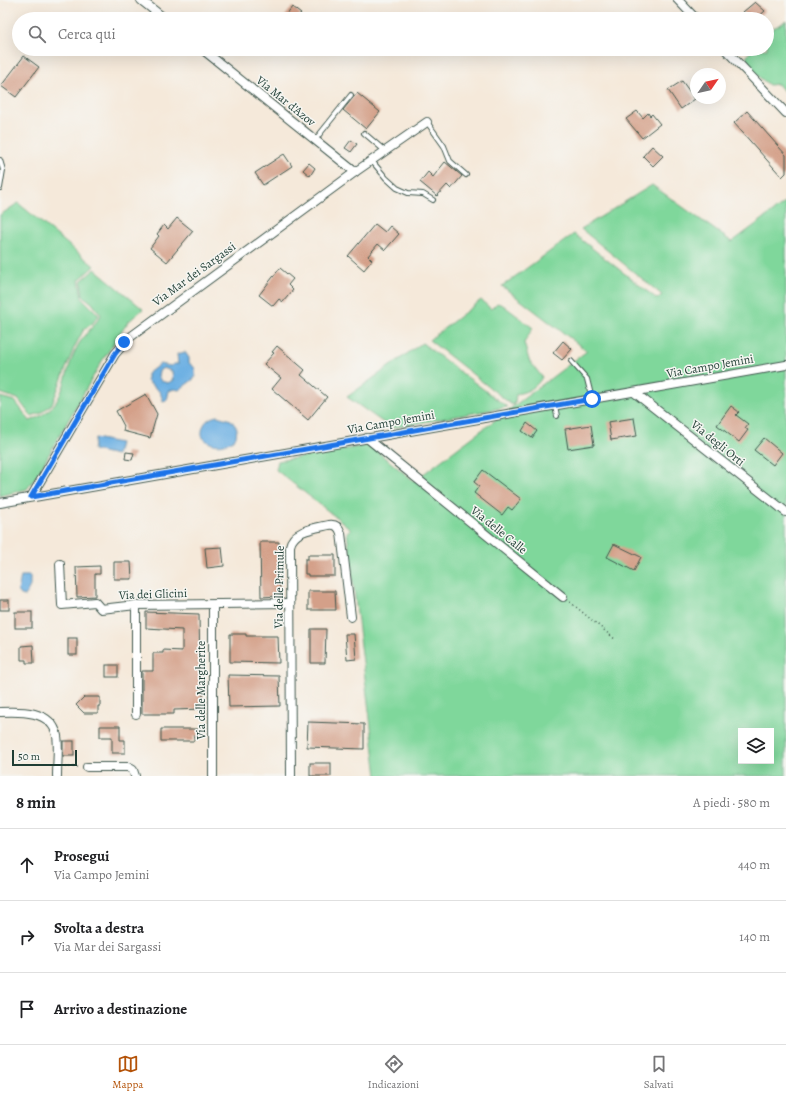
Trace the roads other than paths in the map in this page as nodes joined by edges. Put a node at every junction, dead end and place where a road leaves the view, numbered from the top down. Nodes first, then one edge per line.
1 (141, 0) edge
2 (678, 0) edge
3 (156, 12) edge
4 (689, 12) edge
5 (211, 56) edge
6 (732, 56) edge
7 (351, 95) dead end
8 (786, 112) edge
9 (427, 122) joint
10 (364, 133) dead end
11 (315, 140) junction
12 (385, 152) junction
13 (0, 160) edge
14 (372, 160) junction
15 (355, 172) junction
16 (466, 175) dead end
17 (0, 188) edge
18 (433, 200) dead end
19 (571, 361) dead end
20 (786, 365) edge
21 (634, 392) junction
22 (592, 399) junction
23 (555, 406) junction
24 (557, 416) dead end
25 (367, 438) junction
26 (31, 497) junction
27 (0, 503) edge
28 (786, 512) edge
29 (60, 564) dead end
30 (564, 597) road end
31 (290, 603) junction
32 (136, 605) junction
33 (213, 605) junction
34 (351, 617) dead end
35 (0, 712) edge
36 (136, 714) dead end
37 (87, 767) road end
38 (57, 776) edge
39 (135, 776) edge
40 (213, 776) edge
41 (291, 776) edge

1 - 3 street
2 - 4 street
5 - 11 street, Via Mar d'Azov
6 - 8 street
7 - 11 lane
9 - 12 street, Via Mar dei Sargassi
9 - 16 lane
10 - 12 lane
11 - 15 street, Via Mar d'Azov
12 - 14 street, Via Mar dei Sargassi
13 - 17 lane
14 - 15 street, Via Mar dei Sargassi
14 - 18 lane
15 - 26 street, Via Mar dei Sargassi
19 - 22 lane
20 - 21 street, Via Campo Jemini
21 - 22 street, Via Campo Jemini
21 - 28 street, Via degli Orti
22 - 23 street, Via Campo Jemini
23 - 24 lane
23 - 25 street, Via Campo Jemini
25 - 26 street, Via Campo Jemini
25 - 30 street, Via delle Calle
26 - 27 street, Via Campo Jemini
29 - 32 street, Via dei Glicini
31 - 33 street, Via dei Glicini
31 - 34 street, Via delle Primule
31 - 41 street, Via delle Primule
32 - 33 street, Via dei Glicini
32 - 36 street
33 - 40 street, Via delle Margherite
35 - 38 street
37 - 39 street

